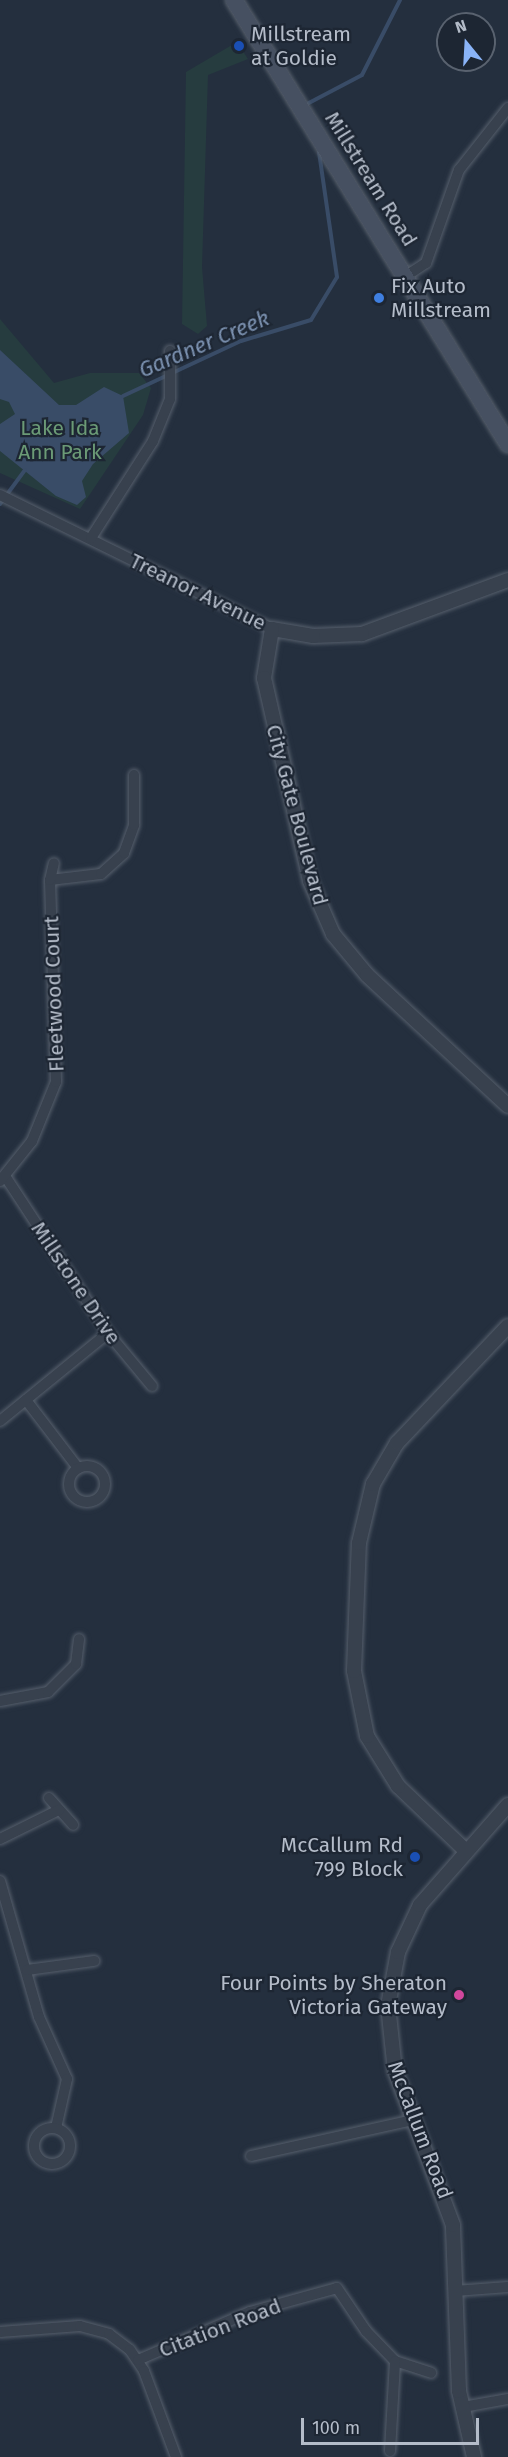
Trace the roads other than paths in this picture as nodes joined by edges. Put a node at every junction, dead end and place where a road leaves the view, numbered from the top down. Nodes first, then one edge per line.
1 (234, 0) edge
2 (508, 108) edge
3 (406, 276) junction
4 (170, 351) dead end
5 (508, 444) edge
6 (0, 495) edge
7 (91, 538) junction
8 (508, 580) edge
9 (272, 629) junction
10 (134, 775) dead end
11 (54, 863) dead end
12 (50, 880) junction
13 (508, 1106) edge
14 (2, 1178) edge
15 (508, 1326) edge
16 (108, 1333) junction
17 (152, 1386) dead end
18 (26, 1400) junction
19 (0, 1421) edge
20 (78, 1468) dead end
21 (79, 1639) dead end
22 (0, 1701) edge
23 (49, 1798) dead end
24 (508, 1805) edge
25 (59, 1810) junction
26 (73, 1825) dead end
27 (0, 1839) edge
28 (466, 1851) junction
29 (0, 1881) edge
30 (94, 1961) dead end
31 (27, 1970) junction
32 (413, 2120) junction
33 (56, 2128) dead end
34 (251, 2156) dead end
35 (508, 2287) edge
36 (455, 2291) junction
37 (0, 2332) edge
38 (138, 2360) junction
39 (395, 2361) junction
40 (431, 2373) dead end
41 (508, 2399) edge
42 (463, 2406) junction
43 (390, 2451) dead end
44 (176, 2457) edge
45 (474, 2457) edge

1 - 3 main road, Millstream Road
2 - 3 street
3 - 5 main road, Millstream Road
4 - 7 street
6 - 7 street, Treanor Avenue
7 - 9 street, Treanor Avenue
8 - 9 street, Treanor Avenue
9 - 13 street, City Gate Boulevard
10 - 12 street
11 - 12 street, Fleetwood Court
12 - 14 street, Fleetwood Court
14 - 16 street, Millstone Drive
15 - 28 street
16 - 17 street, Millstone Drive
16 - 18 street
18 - 19 street
18 - 20 street
21 - 22 street
23 - 25 street
24 - 28 street, McCallum Road
25 - 26 street
25 - 27 street
28 - 32 street, McCallum Road
29 - 31 street
30 - 31 street
31 - 33 street
32 - 34 street
32 - 36 street, McCallum Road
35 - 36 street
36 - 42 street, McCallum Road
37 - 38 street
38 - 39 street, Citation Road
38 - 44 street
39 - 40 street
39 - 43 street
41 - 42 street
42 - 45 street, McCallum Road

